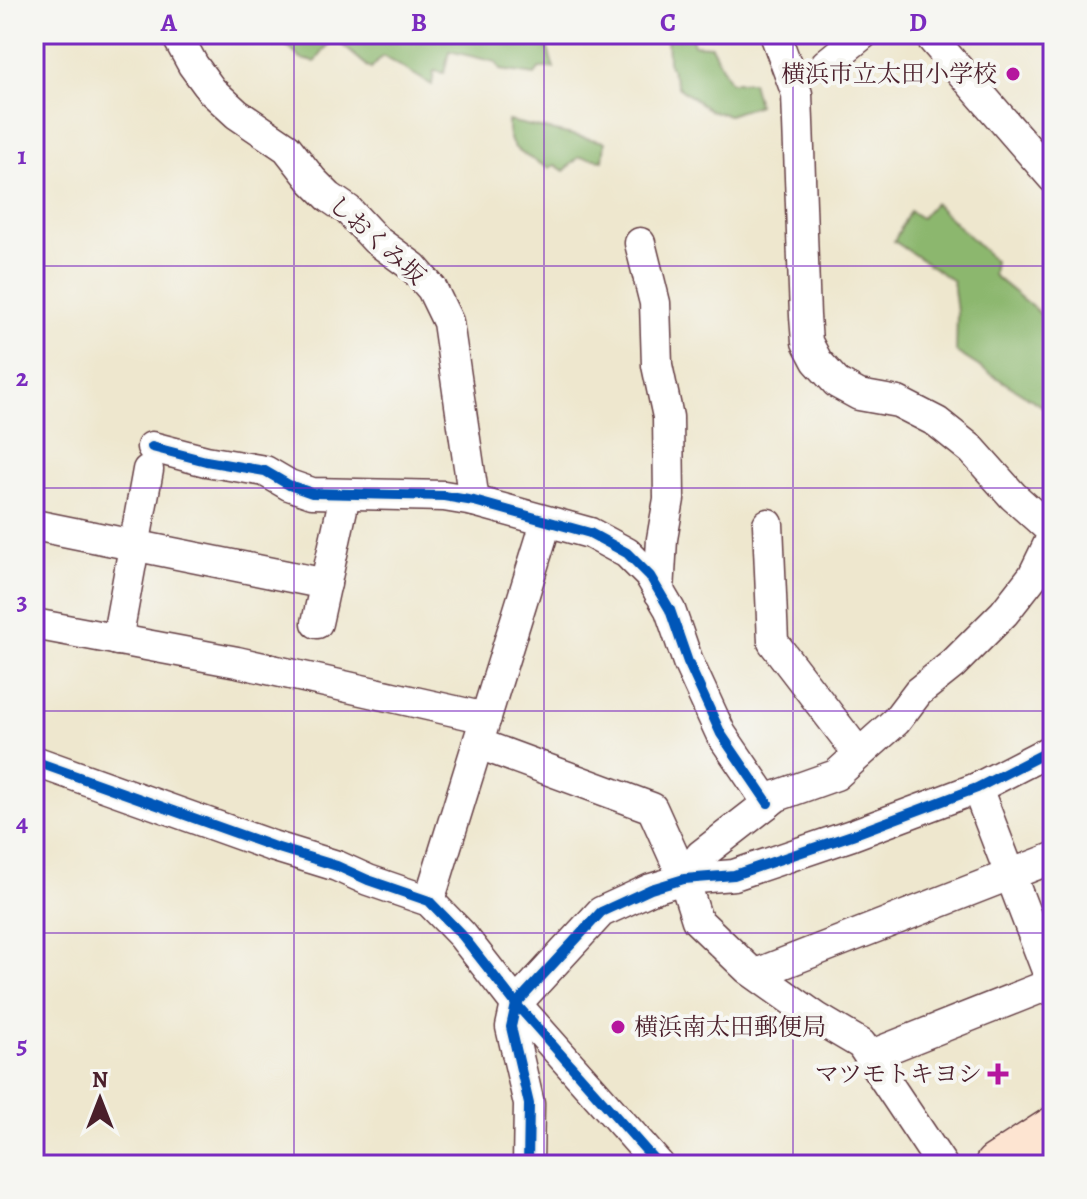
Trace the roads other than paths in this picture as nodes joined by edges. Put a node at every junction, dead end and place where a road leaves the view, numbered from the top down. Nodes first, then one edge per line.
1 (176, 34) edge
2 (775, 34) edge
3 (863, 34) edge
4 (928, 34) edge
5 (826, 64) dead end
6 (1053, 178) edge
7 (640, 243) dead end
8 (345, 495) junction
9 (474, 501) junction
10 (546, 523) junction
11 (768, 524) dead end
12 (34, 525) edge
13 (1053, 534) edge
14 (134, 545) junction
15 (326, 584) junction
16 (659, 592) junction
17 (317, 623) dead end
18 (34, 624) edge
19 (117, 640) junction
20 (483, 731) junction
21 (1053, 749) edge
22 (859, 754) junction
23 (34, 761) edge
24 (66, 774) junction
25 (34, 786) edge
26 (977, 788) junction
27 (768, 803) junction
28 (1053, 858) edge
29 (1011, 875) junction
30 (684, 879) junction
31 (429, 901) junction
32 (756, 974) junction
33 (1053, 984) edge
34 (516, 1004) junction
35 (869, 1056) junction
36 (1053, 1128) edge
37 (1053, 1157) edge
38 (528, 1165) edge
39 (659, 1165) edge
40 (942, 1165) edge
41 (996, 1165) edge
42 (1040, 1165) edge

1 - 9 street, しおくみ坂
2 - 13 street
3 - 5 street
4 - 6 street
7 - 16 street
8 - 9 street
8 - 14 street
8 - 15 street
9 - 10 street
10 - 16 street
10 - 20 street
11 - 22 street
12 - 14 street
13 - 22 street
14 - 15 street
14 - 19 street
15 - 17 street
16 - 27 street
18 - 19 street
19 - 20 street
20 - 30 street
20 - 31 street
21 - 26 street
22 - 27 street
23 - 24 street
24 - 25 street
24 - 31 street
26 - 29 street
26 - 30 street
27 - 30 street
28 - 29 street
29 - 32 street
29 - 33 street
30 - 32 street
30 - 34 street
31 - 34 street
32 - 35 street
33 - 35 street
34 - 38 street
34 - 39 street
35 - 40 street
36 - 41 main road
37 - 42 main road

